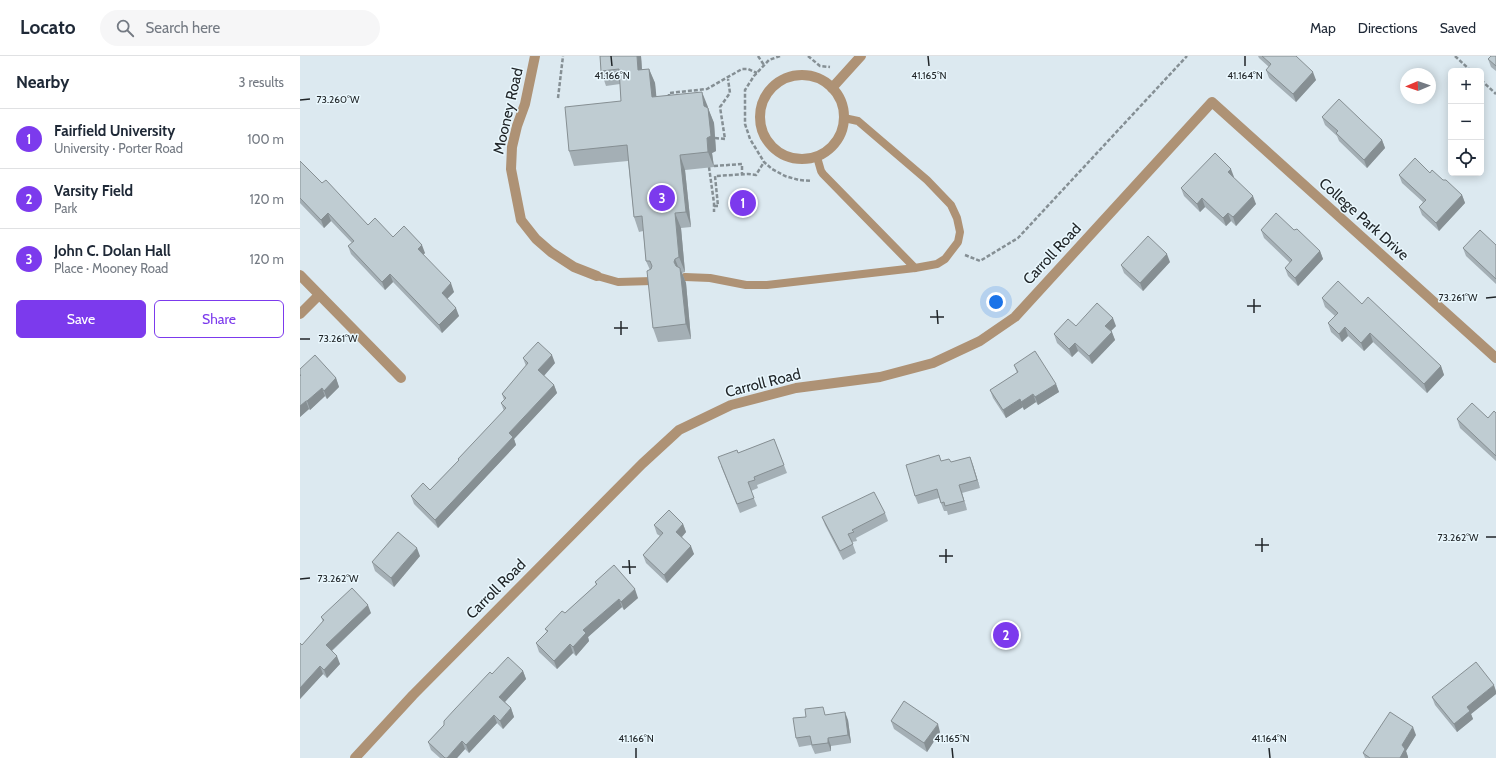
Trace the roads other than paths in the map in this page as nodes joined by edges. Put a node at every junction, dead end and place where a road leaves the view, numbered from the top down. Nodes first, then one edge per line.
1 (535, 56) edge
2 (861, 56) edge
3 (832, 88) junction
4 (1212, 102) joint
5 (844, 118) junction
6 (818, 157) junction
7 (915, 268) junction
8 (300, 275) edge
9 (597, 276) joint
10 (685, 277) dead end
11 (652, 281) edge
12 (320, 295) junction
13 (300, 314) edge
14 (1496, 358) edge
15 (401, 378) dead end
16 (354, 758) edge

1 - 9 street, Mooney Road
2 - 3 street
3 - 5 street
3 - 6 street
4 - 14 street, College Park Drive
4 - 16 street, Carroll Road
5 - 6 street
5 - 7 lane
6 - 7 lane
7 - 10 lane
8 - 12 street
9 - 11 lane
12 - 13 street
12 - 15 street

